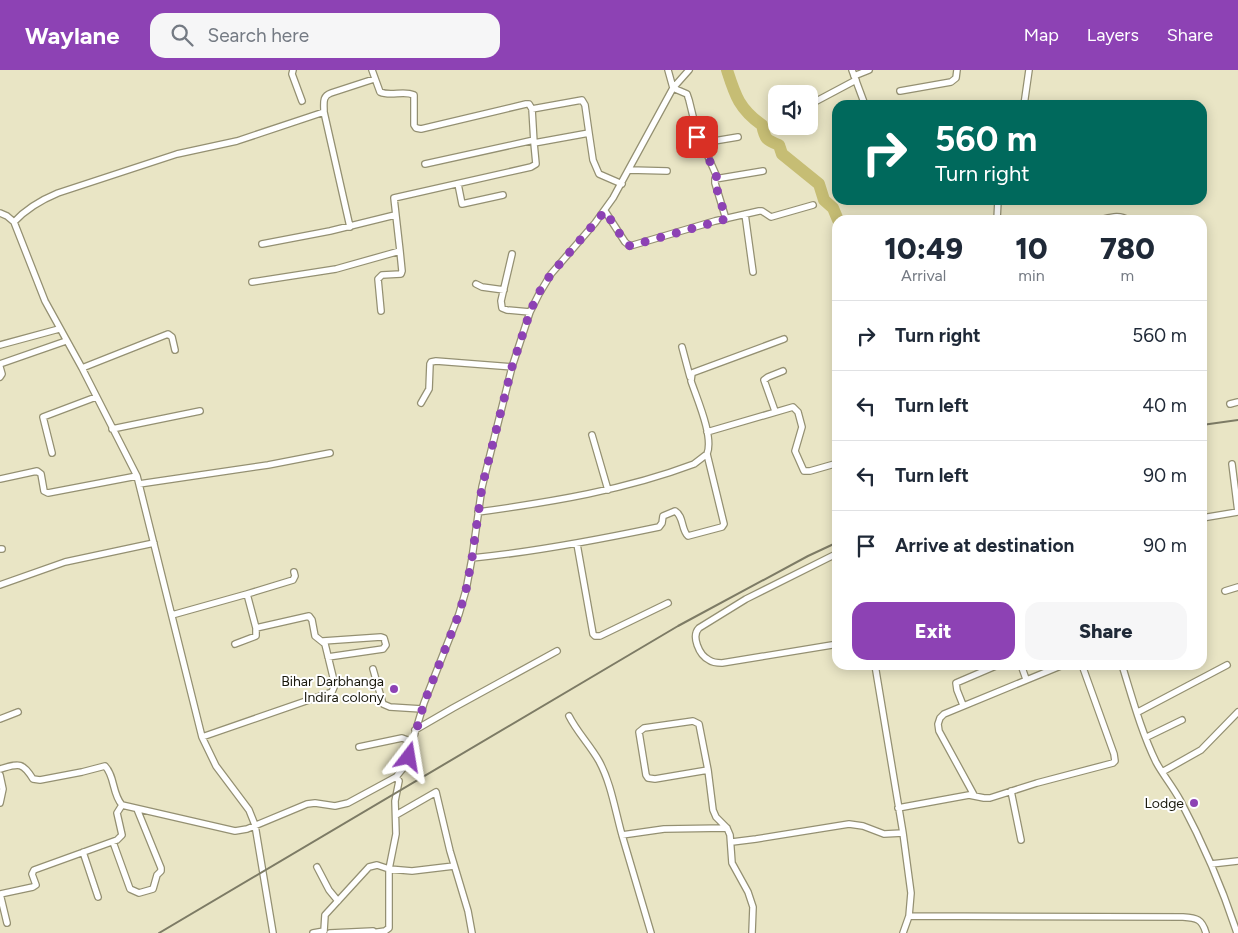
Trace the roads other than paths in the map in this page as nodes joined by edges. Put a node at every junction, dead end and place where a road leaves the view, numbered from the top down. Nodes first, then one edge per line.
1 (293, 70) edge
2 (372, 70) edge
3 (668, 70) edge
4 (868, 70) edge
5 (957, 70) edge
6 (1029, 70) edge
7 (689, 71) edge
8 (854, 75) edge
9 (374, 78) junction
10 (673, 88) junction
11 (900, 91) dead end
12 (818, 99) edge
13 (863, 100) edge
14 (1025, 100) edge
15 (302, 101) dead end
16 (532, 109) junction
17 (324, 112) junction
18 (589, 133) junction
19 (738, 137) dead end
20 (534, 141) junction
21 (702, 143) junction
22 (425, 164) dead end
23 (629, 170) junction
24 (763, 170) dead end
25 (667, 171) dead end
26 (717, 178) junction
27 (458, 184) junction
28 (622, 184) junction
29 (503, 195) dead end
30 (813, 205) dead end
31 (605, 211) junction
32 (0, 213) edge
33 (745, 214) junction
34 (395, 215) junction
35 (726, 219) junction
36 (14, 222) junction
37 (350, 227) junction
38 (262, 244) dead end
39 (400, 251) junction
40 (512, 254) dead end
41 (753, 272) dead end
42 (252, 282) dead end
43 (476, 284) dead end
44 (504, 290) junction
45 (381, 311) dead end
46 (530, 312) junction
47 (59, 329) junction
48 (784, 339) dead end
49 (66, 341) junction
50 (0, 345) edge
51 (682, 347) dead end
52 (174, 350) dead end
53 (0, 365) edge
54 (512, 367) junction
55 (82, 368) junction
56 (784, 371) dead end
57 (690, 376) junction
58 (0, 377) edge
59 (96, 397) junction
60 (1238, 402) edge
61 (421, 403) dead end
62 (1230, 404) dead end
63 (200, 411) dead end
64 (775, 411) junction
65 (112, 429) junction
66 (707, 432) junction
67 (592, 435) dead end
68 (52, 453) dead end
69 (330, 453) dead end
70 (707, 454) junction
71 (832, 464) edge
72 (1232, 464) dead end
73 (136, 476) junction
74 (0, 479) edge
75 (139, 484) junction
76 (608, 490) junction
77 (478, 512) junction
78 (1238, 512) edge
79 (1207, 517) edge
80 (154, 543) junction
81 (577, 544) junction
82 (832, 556) edge
83 (472, 558) junction
84 (294, 572) dead end
85 (0, 585) edge
86 (1238, 588) edge
87 (1225, 591) dead end
88 (247, 594) junction
89 (668, 603) dead end
90 (172, 615) junction
91 (256, 628) junction
92 (323, 641) junction
93 (235, 644) dead end
94 (832, 645) edge
95 (557, 651) dead end
96 (328, 657) junction
97 (1227, 665) dead end
98 (373, 669) dead end
99 (876, 670) edge
100 (986, 670) edge
101 (1023, 670) edge
102 (1050, 670) edge
103 (1084, 670) edge
104 (1124, 670) edge
105 (1026, 679) junction
106 (964, 705) junction
107 (422, 709) junction
108 (18, 712) dead end
109 (1138, 712) junction
110 (1238, 712) edge
111 (569, 716) dead end
112 (0, 719) edge
113 (1182, 720) dead end
114 (415, 730) junction
115 (202, 737) junction
116 (1147, 737) junction
117 (413, 742) junction
118 (359, 748) dead end
119 (0, 769) edge
120 (708, 770) junction
121 (1162, 772) junction
122 (0, 775) edge
123 (396, 777) junction
124 (1011, 791) junction
125 (974, 795) junction
126 (0, 803) edge
127 (122, 805) junction
128 (898, 808) junction
129 (136, 809) junction
130 (396, 815) junction
131 (255, 826) junction
132 (727, 828) junction
133 (903, 833) junction
134 (622, 835) junction
135 (1021, 840) dead end
136 (114, 842) junction
137 (732, 842) junction
138 (83, 852) junction
139 (1238, 860) edge
140 (1211, 864) junction
141 (454, 866) junction
142 (317, 867) dead end
143 (389, 869) junction
144 (0, 894) edge
145 (98, 897) dead end
146 (338, 901) junction
147 (2, 912) edge
148 (1238, 912) edge
149 (1230, 913) junction
150 (909, 916) junction
151 (7, 923) dead end
152 (373, 932) edge
153 (273, 933) edge
154 (313, 933) edge
155 (330, 933) edge
156 (472, 933) edge
157 (651, 933) edge
158 (752, 933) edge
159 (903, 933) edge
160 (1206, 933) edge
161 (1237, 933) edge

1 - 15 street
2 - 9 street
3 - 10 street
4 - 8 street
5 - 11 street
6 - 14 street
7 - 10 street
8 - 12 street
8 - 13 street
9 - 16 street
9 - 17 street
10 - 21 street
10 - 23 street
16 - 18 street
16 - 20 street
17 - 36 street
17 - 37 street
18 - 20 street
18 - 28 street
19 - 21 street
20 - 22 street
20 - 27 street
21 - 26 street
23 - 25 street
23 - 28 street
24 - 26 street
26 - 35 street
27 - 29 street
27 - 34 street
28 - 31 street
30 - 33 street
31 - 35 street
31 - 46 street
32 - 36 street
33 - 35 street
33 - 41 street
34 - 37 street
34 - 39 street
36 - 47 street
37 - 38 street
39 - 42 street
39 - 45 street
40 - 44 street
43 - 44 street
44 - 46 street
46 - 54 street
47 - 49 street
47 - 50 street
48 - 57 street
49 - 53 street
49 - 55 street
51 - 57 street
52 - 55 street
53 - 58 street
54 - 61 street
54 - 77 street
55 - 59 street
56 - 64 street
57 - 66 street
59 - 65 street
59 - 68 street
60 - 62 street
63 - 65 street
64 - 66 street
64 - 71 street
65 - 73 street
66 - 70 street
67 - 76 street
69 - 75 street
70 - 76 street
70 - 81 street
72 - 78 street
73 - 74 street
73 - 75 street
75 - 80 street
76 - 77 street
77 - 83 street
78 - 79 street
80 - 85 street
80 - 90 street
81 - 83 street
81 - 89 street
82 - 94 street
83 - 107 street
84 - 88 street
86 - 87 street
88 - 90 street
88 - 91 street
90 - 115 street
91 - 92 street
91 - 93 street
92 - 96 street
92 - 96 street
95 - 114 street
96 - 115 street
97 - 109 street
98 - 107 street
99 - 128 street
100 - 106 street
101 - 105 street
102 - 105 street
103 - 124 street
104 - 109 street
105 - 106 street
106 - 125 street
107 - 114 street
108 - 112 street
109 - 116 street
110 - 121 street
111 - 134 street
113 - 116 street
114 - 117 street
115 - 131 street
116 - 121 street
117 - 118 street
117 - 123 street
119 - 127 street
120 - 120 street
120 - 132 street
121 - 140 street
122 - 126 street
123 - 130 street
123 - 131 street
124 - 125 street
124 - 135 street
125 - 128 street
127 - 129 street
127 - 136 street
128 - 133 street
129 - 131 street
129 - 136 street
130 - 141 street
130 - 143 street
131 - 153 street
132 - 134 street
132 - 137 street
133 - 137 street
133 - 150 street
134 - 157 street
136 - 138 street
137 - 158 street
138 - 144 street
138 - 145 street
139 - 140 street
140 - 149 street
141 - 143 street
141 - 156 street
142 - 146 street
143 - 146 street
143 - 152 street
144 - 147 street
146 - 154 street
147 - 151 street
148 - 149 street
149 - 161 street
150 - 159 street
150 - 160 street
152 - 155 street

